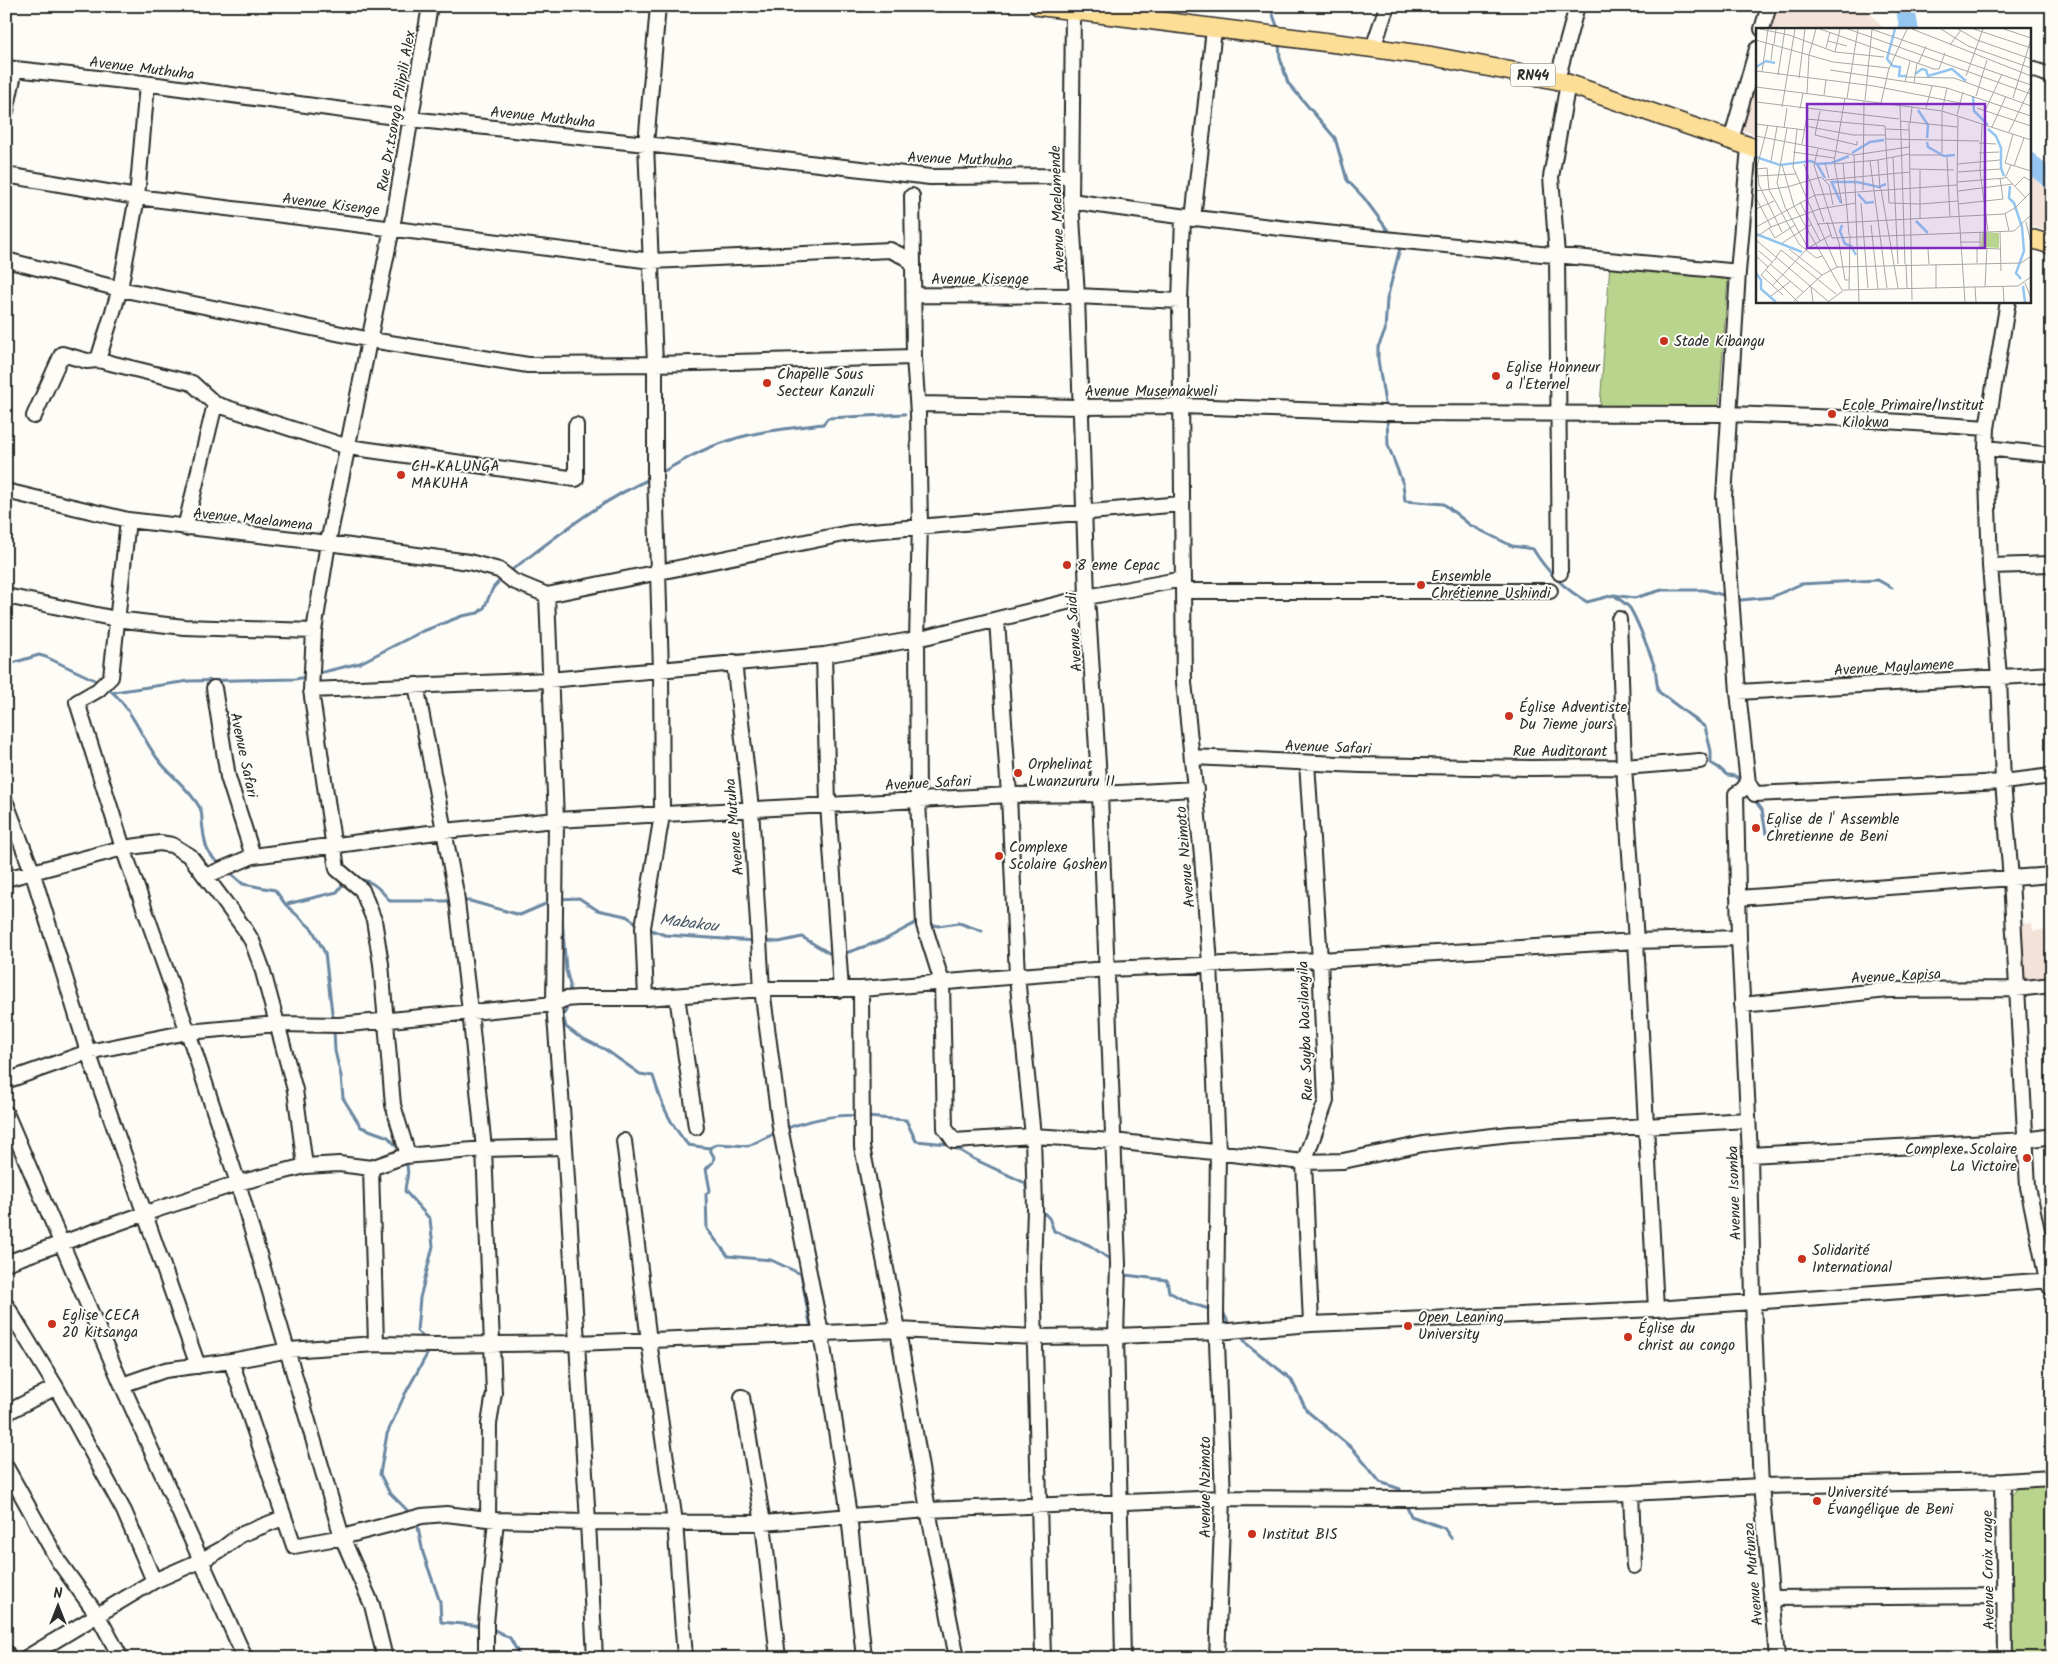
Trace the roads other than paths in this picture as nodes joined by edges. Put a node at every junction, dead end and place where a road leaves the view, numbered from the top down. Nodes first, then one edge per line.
1 (430, 6) edge
2 (658, 6) edge
3 (1039, 6) edge
4 (1387, 6) edge
5 (1577, 6) edge
6 (1769, 6) edge
7 (1066, 8) edge
8 (1762, 28) edge
9 (1214, 29) junction
10 (1373, 48) junction
11 (1756, 52) edge
12 (11, 68) edge
13 (2030, 68) edge
14 (2052, 76) edge
15 (1563, 82) junction
16 (147, 84) junction
17 (6, 112) edge
18 (410, 120) junction
19 (1731, 140) junction
20 (646, 144) junction
21 (1753, 148) edge
22 (6, 175) edge
23 (1070, 176) junction
24 (912, 196) dead end
25 (137, 197) junction
26 (1071, 201) junction
27 (1188, 218) junction
28 (392, 228) junction
29 (2030, 238) edge
30 (2052, 245) edge
31 (1557, 255) junction
32 (6, 260) edge
33 (652, 261) junction
34 (913, 265) junction
35 (1738, 272) junction
36 (120, 289) junction
37 (914, 295) junction
38 (1077, 296) junction
39 (1180, 301) junction
40 (2008, 302) edge
41 (371, 340) junction
42 (914, 357) junction
43 (98, 360) junction
44 (655, 364) junction
45 (215, 404) junction
46 (918, 404) junction
47 (1181, 406) junction
48 (1080, 407) junction
49 (1560, 414) junction
50 (1728, 414) junction
51 (34, 416) dead end
52 (576, 425) dead end
53 (1987, 428) junction
54 (348, 447) junction
55 (1986, 448) junction
56 (2052, 456) edge
57 (6, 492) edge
58 (1181, 504) junction
59 (1084, 512) junction
60 (128, 520) junction
61 (920, 525) junction
62 (185, 528) junction
63 (328, 543) junction
64 (2052, 564) edge
65 (1990, 566) junction
66 (658, 571) junction
67 (1560, 573) dead end
68 (1183, 585) junction
69 (1550, 591) dead end
70 (546, 595) junction
71 (6, 596) edge
72 (1088, 597) junction
73 (116, 618) junction
74 (1619, 619) dead end
75 (997, 620) junction
76 (314, 631) junction
77 (917, 639) junction
78 (824, 654) junction
79 (734, 662) junction
80 (661, 670) junction
81 (2052, 674) edge
82 (1999, 677) junction
83 (549, 680) junction
84 (311, 681) junction
85 (416, 685) junction
86 (214, 688) dead end
87 (1738, 692) junction
88 (1192, 758) junction
89 (1700, 761) dead end
90 (1307, 763) junction
91 (1420, 765) joint
92 (1624, 767) junction
93 (2052, 776) edge
94 (2003, 782) junction
95 (1745, 787) junction
96 (1196, 789) junction
97 (1009, 794) junction
98 (1100, 794) junction
99 (918, 800) junction
100 (6, 803) edge
101 (828, 804) junction
102 (751, 808) junction
103 (662, 815) junction
104 (556, 820) junction
105 (444, 831) junction
106 (335, 845) junction
107 (123, 848) junction
108 (253, 856) junction
109 (32, 871) junction
110 (2052, 875) edge
111 (206, 876) junction
112 (6, 878) edge
113 (2012, 879) junction
114 (1738, 898) junction
115 (1739, 938) junction
116 (1636, 941) junction
117 (1320, 960) junction
118 (1210, 964) junction
119 (1107, 969) junction
120 (1017, 976) junction
121 (942, 982) junction
122 (2052, 985) edge
123 (2016, 988) junction
124 (762, 989) junction
125 (861, 989) junction
126 (841, 990) junction
127 (677, 996) junction
128 (646, 998) junction
129 (566, 1000) junction
130 (1742, 1005) junction
131 (470, 1011) junction
132 (386, 1020) junction
133 (277, 1024) junction
134 (188, 1032) junction
135 (88, 1052) junction
136 (6, 1081) edge
137 (6, 1113) edge
138 (1747, 1120) junction
139 (696, 1127) dead end
140 (1646, 1127) junction
141 (1033, 1136) junction
142 (2052, 1136) edge
143 (624, 1140) dead end
144 (2026, 1140) junction
145 (1113, 1141) junction
146 (566, 1147) junction
147 (484, 1150) junction
148 (1218, 1151) junction
149 (1750, 1155) junction
150 (408, 1156) junction
151 (1304, 1162) junction
152 (305, 1166) junction
153 (371, 1168) junction
154 (238, 1182) junction
155 (146, 1213) junction
156 (61, 1243) junction
157 (6, 1262) edge
158 (2050, 1283) edge
159 (1753, 1301) junction
160 (6, 1305) edge
161 (1656, 1308) junction
162 (1311, 1324) junction
163 (898, 1330) junction
164 (1218, 1332) junction
165 (821, 1333) junction
166 (1116, 1336) junction
167 (1036, 1337) junction
168 (649, 1341) junction
169 (577, 1343) junction
170 (376, 1344) junction
171 (493, 1345) junction
172 (289, 1350) junction
173 (232, 1361) junction
174 (198, 1366) junction
175 (122, 1385) junction
176 (56, 1387) junction
177 (742, 1397) dead end
178 (6, 1413) edge
179 (6, 1467) edge
180 (2052, 1478) edge
181 (2003, 1481) junction
182 (1761, 1486) junction
183 (1631, 1493) junction
184 (1223, 1498) junction
185 (1120, 1503) junction
186 (1040, 1505) junction
187 (928, 1510) junction
188 (849, 1516) junction
189 (283, 1518) junction
190 (492, 1519) junction
191 (588, 1522) junction
192 (675, 1522) junction
193 (763, 1523) junction
194 (342, 1537) junction
195 (202, 1560) junction
196 (1634, 1566) dead end
197 (154, 1581) junction
198 (2004, 1596) junction
199 (1771, 1598) junction
200 (98, 1616) junction
201 (6, 1652) edge
202 (10, 1658) edge
203 (26, 1658) edge
204 (121, 1658) edge
205 (245, 1658) edge
206 (385, 1658) edge
207 (486, 1658) edge
208 (595, 1658) edge
209 (686, 1658) edge
210 (778, 1658) edge
211 (864, 1658) edge
212 (956, 1658) edge
213 (1044, 1658) edge
214 (1123, 1658) edge
215 (1217, 1658) edge
216 (1777, 1658) edge
217 (2005, 1658) edge

1 - 18 street, Rue Dr.tsongo Pilipili Alex
2 - 20 street
3 - 7 main road, RN44
4 - 10 street
5 - 15 street
6 - 8 street
7 - 9 main road, RN44
7 - 23 street, Avenue Maelamende
9 - 10 main road, RN44
9 - 27 street
10 - 15 main road, RN44
11 - 19 street
12 - 16 street, Avenue Muthuha
12 - 17 street
13 - 14 street
15 - 19 main road, RN44
15 - 31 street
16 - 18 street, Avenue Muthuha
16 - 25 street
18 - 20 street, Avenue Muthuha
18 - 28 street, Rue Dr.tsongo Pilipili Alex
19 - 21 main road, RN44
20 - 23 street, Avenue Muthuha
20 - 33 street
21 - 35 street
22 - 25 street, Avenue Kisenge
23 - 26 street, Avenue Maelamende
24 - 34 street
25 - 28 street, Avenue Kisenge
25 - 36 street
26 - 27 street
26 - 38 street, Avenue Maelamende
27 - 31 street
27 - 39 street
28 - 33 street, Avenue Kisenge
28 - 41 street, Rue Dr.tsongo Pilipili Alex
29 - 30 main road
31 - 35 street
31 - 49 street
32 - 36 street
33 - 34 street, Avenue Kisenge
33 - 44 street
34 - 37 street
35 - 50 street
36 - 41 street
36 - 43 street
37 - 38 street, Avenue Kisenge
37 - 42 street
38 - 39 street, Avenue Kisenge
38 - 48 street, Avenue Maelamende
39 - 47 street
40 - 53 street
41 - 44 street
41 - 54 street, Rue Dr.tsongo Pilipili Alex
42 - 44 street
42 - 46 street
43 - 45 street
43 - 51 street
44 - 66 street
45 - 54 street
45 - 62 street
46 - 48 street, Avenue Musemakweli
46 - 61 street
47 - 48 street, Avenue Musemakweli
47 - 49 street, Avenue Musemakweli
47 - 58 street, Avenue Nzimoto
48 - 59 street, Avenue Saidi
49 - 50 street, Avenue Musemakweli
49 - 67 street
50 - 53 street, Avenue Musemakweli
50 - 87 street
52 - 54 street
53 - 55 street
54 - 63 street, Rue Dr.tsongo Pilipili Alex
55 - 56 street
55 - 65 street
57 - 60 street, Avenue Maelamena
58 - 59 street
58 - 68 street, Avenue Nzimoto
59 - 61 street
59 - 72 street, Avenue Saidi
60 - 62 street, Avenue Maelamena
60 - 73 street
61 - 66 street
61 - 77 street
62 - 63 street, Avenue Maelamena
63 - 70 street, Avenue Maelamena
63 - 76 street, Rue Dr.tsongo Pilipili Alex
64 - 65 street
65 - 82 street
66 - 70 street
66 - 80 street
68 - 69 street
68 - 72 street
68 - 88 street, Avenue Nzimoto
70 - 83 street
71 - 73 street
72 - 75 street
72 - 98 street, Avenue Saidi
73 - 76 street
73 - 107 street
74 - 92 street
75 - 77 street
75 - 97 street
76 - 84 street, Rue Dr.tsongo Pilipili Alex
77 - 78 street
77 - 99 street
78 - 79 street
78 - 101 street
79 - 80 street
79 - 102 street, Avenue Mutuha
80 - 83 street
80 - 103 street
81 - 82 street, Avenue Maylamene
82 - 87 street, Avenue Maylamene
82 - 94 street
83 - 85 street
83 - 104 street
84 - 85 street
84 - 106 street, Rue Dr.tsongo Pilipili Alex
85 - 105 street
86 - 108 street, Avenue Safari
87 - 95 street
88 - 90 street, Avenue Safari
88 - 96 street, Avenue Nzimoto
89 - 92 street, Rue Auditorant
90 - 91 street, Avenue Safari
90 - 117 street, Rue Sayba Wasilangila
91 - 92 street, Rue Auditorant
92 - 116 street
93 - 94 street
94 - 95 street
94 - 113 street
95 - 114 street, Avenue Isomba
96 - 98 street, Avenue Safari
96 - 118 street, Avenue Nzimoto
97 - 98 street, Avenue Safari
97 - 99 street, Avenue Safari
97 - 120 street
98 - 119 street, Avenue Saidi
99 - 101 street, Avenue Safari
99 - 121 street
100 - 109 street
101 - 102 street, Avenue Safari
101 - 126 street
102 - 103 street, Avenue Safari
102 - 124 street, Avenue Mutuha
103 - 104 street, Avenue Safari
103 - 128 street
104 - 105 street, Avenue Safari
104 - 129 street
105 - 106 street, Avenue Safari
105 - 131 street
106 - 108 street, Avenue Safari
106 - 132 street, Rue Dr.tsongo Pilipili Alex
107 - 109 street
107 - 111 street
107 - 134 street
108 - 111 street, Avenue Safari
109 - 112 street
109 - 135 street
110 - 113 street
111 - 133 street
113 - 114 street
113 - 123 street
114 - 115 street, Avenue Isomba
115 - 116 street
115 - 130 street, Avenue Isomba
116 - 117 street
116 - 140 street
117 - 118 street
117 - 151 street, Rue Sayba Wasilangila
118 - 119 street
118 - 148 street, Avenue Nzimoto
119 - 120 street
119 - 145 street, Avenue Saidi
120 - 121 street
120 - 141 street
121 - 125 street
121 - 141 street
122 - 123 street, Avenue Kapisa
123 - 130 street, Avenue Kapisa
123 - 144 street
124 - 126 street
124 - 127 street
124 - 165 street, Avenue Mutuha
125 - 126 street
125 - 163 street
127 - 128 street
127 - 139 street
128 - 129 street
129 - 131 street
129 - 146 street
130 - 138 street, Avenue Isomba
131 - 132 street
131 - 147 street
132 - 133 street
132 - 150 street, Rue Dr.tsongo Pilipili Alex
133 - 134 street
133 - 152 street
134 - 135 street
134 - 154 street
135 - 136 street
135 - 155 street
137 - 156 street
138 - 140 street
138 - 149 street, Avenue Isomba
140 - 151 street
140 - 161 street
141 - 145 street
141 - 167 street
142 - 144 street
143 - 168 street
144 - 149 street
144 - 158 street
145 - 148 street
145 - 166 street, Avenue Saidi
146 - 147 street
146 - 169 street
147 - 150 street
147 - 171 street
148 - 151 street
148 - 164 street, Avenue Nzimoto
149 - 159 street, Avenue Isomba
150 - 153 street
151 - 162 street, Rue Sayba Wasilangila
152 - 153 street
152 - 154 street
153 - 170 street
154 - 155 street
154 - 172 street
155 - 156 street
155 - 174 street
156 - 157 street
156 - 175 street
158 - 159 street
159 - 161 street
159 - 182 street, Avenue Isomba
160 - 176 street
161 - 162 street
162 - 164 street
163 - 165 street
163 - 167 street
163 - 187 street
164 - 166 street
164 - 184 street, Avenue Nzimoto
165 - 168 street
165 - 188 street, Avenue Mutuha
166 - 167 street
166 - 185 street, Avenue Saidi
167 - 186 street
168 - 169 street
168 - 192 street
169 - 171 street
169 - 191 street
170 - 171 street
170 - 172 street
171 - 190 street
172 - 173 street
172 - 194 street
173 - 174 street
173 - 189 street
174 - 175 street
175 - 195 street
176 - 178 street
176 - 197 street
177 - 193 street
179 - 200 street
180 - 181 street
181 - 182 street
181 - 198 street, Avenue Croix rouge
182 - 183 street
182 - 199 street, Avenue Mufunza
183 - 184 street
183 - 196 street
184 - 185 street
184 - 215 street, Avenue Nzimoto
185 - 186 street
185 - 214 street, Avenue Saidi
186 - 187 street
186 - 213 street
187 - 188 street
187 - 212 street
188 - 193 street
188 - 211 street, Avenue Mutuha
189 - 194 street
189 - 195 street
190 - 191 street
190 - 194 street
190 - 207 street
191 - 192 street
191 - 208 street
192 - 193 street
192 - 209 street
193 - 210 street
194 - 206 street
195 - 197 street
195 - 205 street
197 - 200 street
198 - 199 street
198 - 217 street, Avenue Croix rouge
199 - 216 street, Avenue Mufunza
200 - 203 street
200 - 204 street
201 - 202 street

